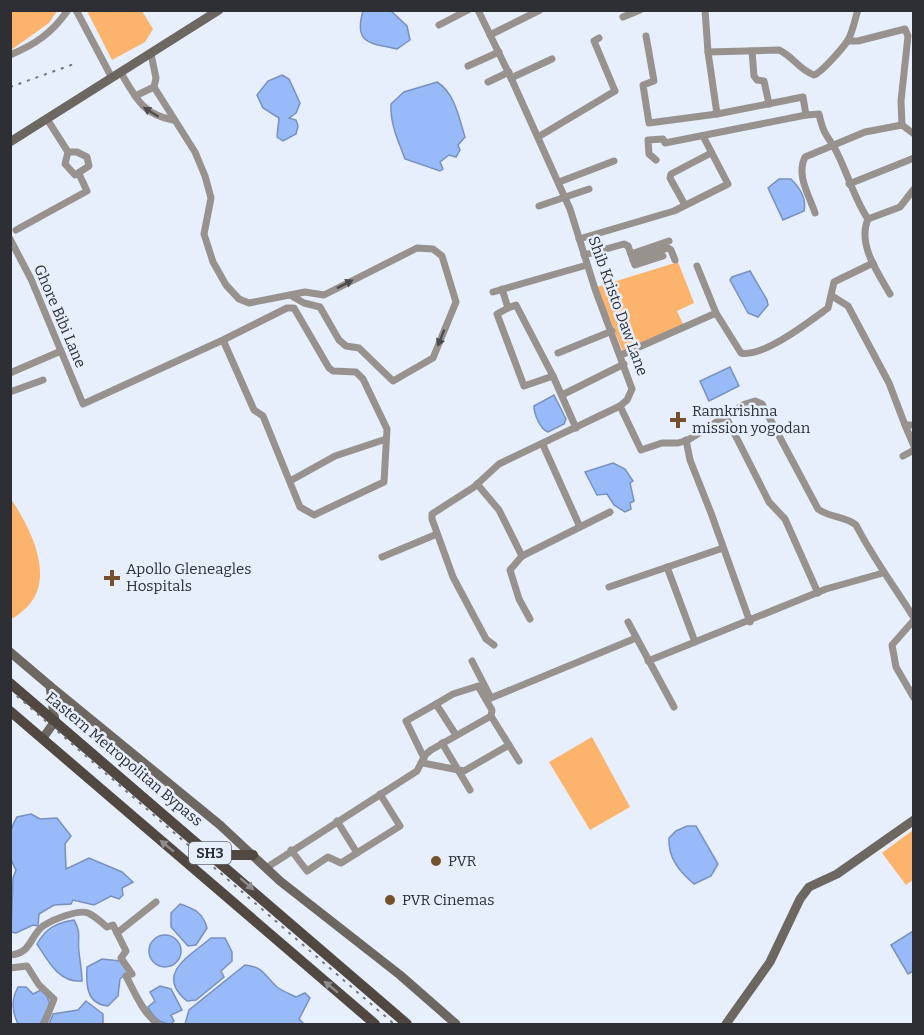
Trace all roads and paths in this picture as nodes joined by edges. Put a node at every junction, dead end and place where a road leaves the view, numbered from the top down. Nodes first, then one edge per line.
1 (68, 10) edge
2 (76, 10) edge
3 (219, 10) edge
4 (468, 10) edge
5 (478, 10) edge
6 (540, 10) edge
7 (640, 10) edge
8 (705, 10) edge
9 (858, 10) edge
10 (623, 17) dead end
11 (439, 25) dead end
12 (490, 35) junction
13 (646, 36) dead end
14 (599, 38) dead end
15 (849, 41) junction
16 (752, 51) junction
17 (499, 52) junction
18 (708, 52) junction
19 (151, 54) junction
20 (10, 55) edge
21 (552, 59) dead end
22 (468, 66) dead end
23 (510, 75) junction
24 (117, 76) junction
25 (488, 82) dead end
26 (154, 87) junction
27 (135, 96) junction
28 (769, 104) junction
29 (717, 114) junction
30 (806, 115) junction
31 (47, 119) junction
32 (172, 120) junction
33 (902, 124) junction
34 (914, 134) edge
35 (703, 136) junction
36 (538, 137) junction
37 (10, 142) edge
38 (833, 147) junction
39 (68, 152) junction
40 (711, 153) junction
41 (914, 158) edge
42 (656, 160) dead end
43 (614, 161) dead end
44 (79, 174) junction
45 (559, 182) junction
46 (849, 184) junction
47 (589, 189) dead end
48 (914, 189) edge
49 (565, 197) junction
50 (539, 206) dead end
51 (685, 206) junction
52 (815, 213) dead end
53 (868, 219) junction
54 (16, 230) dead end
55 (10, 239) edge
56 (579, 239) junction
57 (669, 241) dead end
58 (584, 255) junction
59 (663, 256) dead end
60 (632, 257) junction
61 (675, 260) dead end
62 (873, 263) junction
63 (587, 265) junction
64 (698, 266) dead end
65 (502, 290) junction
66 (493, 292) dead end
67 (890, 294) dead end
68 (324, 295) junction
69 (290, 296) junction
70 (832, 296) junction
71 (320, 307) junction
72 (508, 308) junction
73 (716, 313) junction
74 (612, 331) junction
75 (223, 340) junction
76 (61, 351) junction
77 (558, 353) dead end
78 (621, 355) junction
79 (624, 364) junction
80 (10, 373) edge
81 (553, 376) junction
82 (42, 380) dead end
83 (10, 392) edge
84 (562, 395) junction
85 (620, 406) junction
86 (726, 415) junction
87 (909, 425) edge
88 (576, 428) junction
89 (387, 439) junction
90 (686, 440) junction
91 (543, 445) junction
92 (914, 448) edge
93 (903, 456) dead end
94 (290, 481) junction
95 (477, 484) junction
96 (610, 512) dead end
97 (580, 527) junction
98 (437, 534) junction
99 (723, 548) junction
100 (522, 556) junction
101 (382, 557) dead end
102 (667, 567) junction
103 (883, 573) junction
104 (609, 587) dead end
105 (818, 593) junction
106 (530, 619) dead end
107 (914, 619) edge
108 (628, 622) dead end
109 (750, 622) junction
110 (636, 638) junction
111 (696, 642) junction
112 (494, 645) dead end
113 (10, 652) edge
114 (472, 661) dead end
115 (648, 661) junction
116 (10, 683) edge
117 (50, 686) junction
118 (914, 698) edge
119 (436, 704) junction
120 (674, 707) dead end
121 (10, 711) edge
122 (491, 716) junction
123 (55, 721) junction
124 (456, 735) junction
125 (43, 738) junction
126 (442, 743) junction
127 (509, 745) junction
128 (423, 761) junction
129 (519, 761) dead end
130 (459, 770) junction
131 (470, 790) dead end
132 (380, 794) junction
133 (914, 820) edge
134 (337, 821) junction
135 (400, 826) junction
136 (408, 831) dead end
137 (291, 850) junction
138 (357, 853) junction
139 (212, 855) junction
140 (253, 855) junction
141 (266, 868) junction
142 (156, 902) dead end
143 (117, 933) junction
144 (10, 955) edge
145 (10, 968) edge
146 (44, 1024) edge
147 (158, 1024) edge
148 (375, 1024) edge
149 (407, 1024) edge
150 (456, 1024) edge
151 (726, 1024) edge

1 - 20 street
2 - 24 street
3 - 19 street
4 - 11 street
5 - 12 street, Shib Kristo Daw Lane
6 - 12 street
7 - 10 street
8 - 18 street
9 - 15 street
12 - 17 street, Shib Kristo Daw Lane
13 - 29 street
14 - 36 street
15 - 16 street
15 - 33 street
16 - 18 street
16 - 28 street
17 - 22 street
17 - 23 street, Shib Kristo Daw Lane
18 - 29 street
19 - 24 street
19 - 26 street
21 - 23 street
23 - 25 street
23 - 36 street, Shib Kristo Daw Lane
24 - 27 street
24 - 31 street
26 - 27 street
26 - 32 street
32 -> 27 street
28 - 29 street
28 - 30 street
30 - 35 street
30 - 38 street
31 - 37 street
31 - 39 street
32 - 69 street
33 - 34 street
33 - 38 street
35 - 40 street
35 - 42 street
36 - 45 street, Shib Kristo Daw Lane
38 - 46 street
38 - 52 street
39 - 44 street
39 - 44 street
40 - 51 street
40 - 51 street
41 - 46 street
43 - 45 street
44 - 54 street
45 - 49 street, Shib Kristo Daw Lane
46 - 53 street
47 - 49 street
48 - 53 street
49 - 50 street
49 - 56 street, Shib Kristo Daw Lane
51 - 56 street
53 - 62 street
55 - 76 street, Ghore Bibi Lane
56 - 58 street, Shib Kristo Daw Lane
57 - 60 street
58 - 60 street
58 - 63 street, Shib Kristo Daw Lane
59 - 60 street
60 - 61 street
62 - 67 street
62 - 70 street
63 - 65 street
63 - 74 street, Shib Kristo Daw Lane
64 - 73 street
65 - 66 street
65 - 72 street
68 - 69 street
68 - 71 street
68 -> 71 street
69 - 71 street
70 - 73 street
70 - 87 street
72 - 81 street
72 - 81 street
73 - 78 street
74 - 77 street
74 - 78 street, Shib Kristo Daw Lane
75 - 76 street, Ghore Bibi Lane
75 - 89 street
75 - 94 street
76 - 80 street
78 - 79 street, Shib Kristo Daw Lane
79 - 84 street
79 - 85 street, Shib Kristo Daw Lane
81 - 84 street
82 - 83 street
84 - 88 street
85 - 88 street
85 - 90 street
86 - 90 street
86 - 103 street
86 - 105 street
87 - 92 street
88 - 91 street
89 - 94 street
89 - 94 street
90 - 99 street
91 - 95 street
91 - 97 street
92 - 93 street
95 - 98 street
95 - 100 street
96 - 97 street
97 - 100 street
98 - 101 street
98 - 112 street
99 - 102 street
99 - 109 street
100 - 106 street
102 - 104 street
102 - 111 street
103 - 105 street
103 - 107 street
105 - 109 street
107 - 118 street
108 - 110 street
109 - 111 street
110 - 114 street
110 - 115 street
111 - 115 street
113 - 117 street
115 - 120 street
116 - 123 main road, Eastern Metropolitan Bypass / SH3
117 - 123 street
117 - 140 street
119 - 122 street
119 - 124 street
119 - 128 street
121 - 125 main road, SH3
122 - 124 street
122 - 127 street
123 - 125 street
123 - 139 main road, Eastern Metropolitan Bypass / SH3
124 - 126 street
148 -> 125 main road, SH3
126 - 128 street
126 - 130 street
127 - 129 street
127 - 130 street
128 - 130 street
128 - 132 street
130 - 131 street
132 - 134 street
132 - 135 street
133 - 151 street
134 - 137 street
134 - 138 street
135 - 136 street
135 - 138 street
137 - 138 street
137 - 141 street
139 - 140 main road
139 -> 149 main road, Eastern Metropolitan Bypass / SH3
140 - 141 street
141 - 150 street
142 - 143 street
143 - 144 street
143 - 147 street
145 - 146 street

